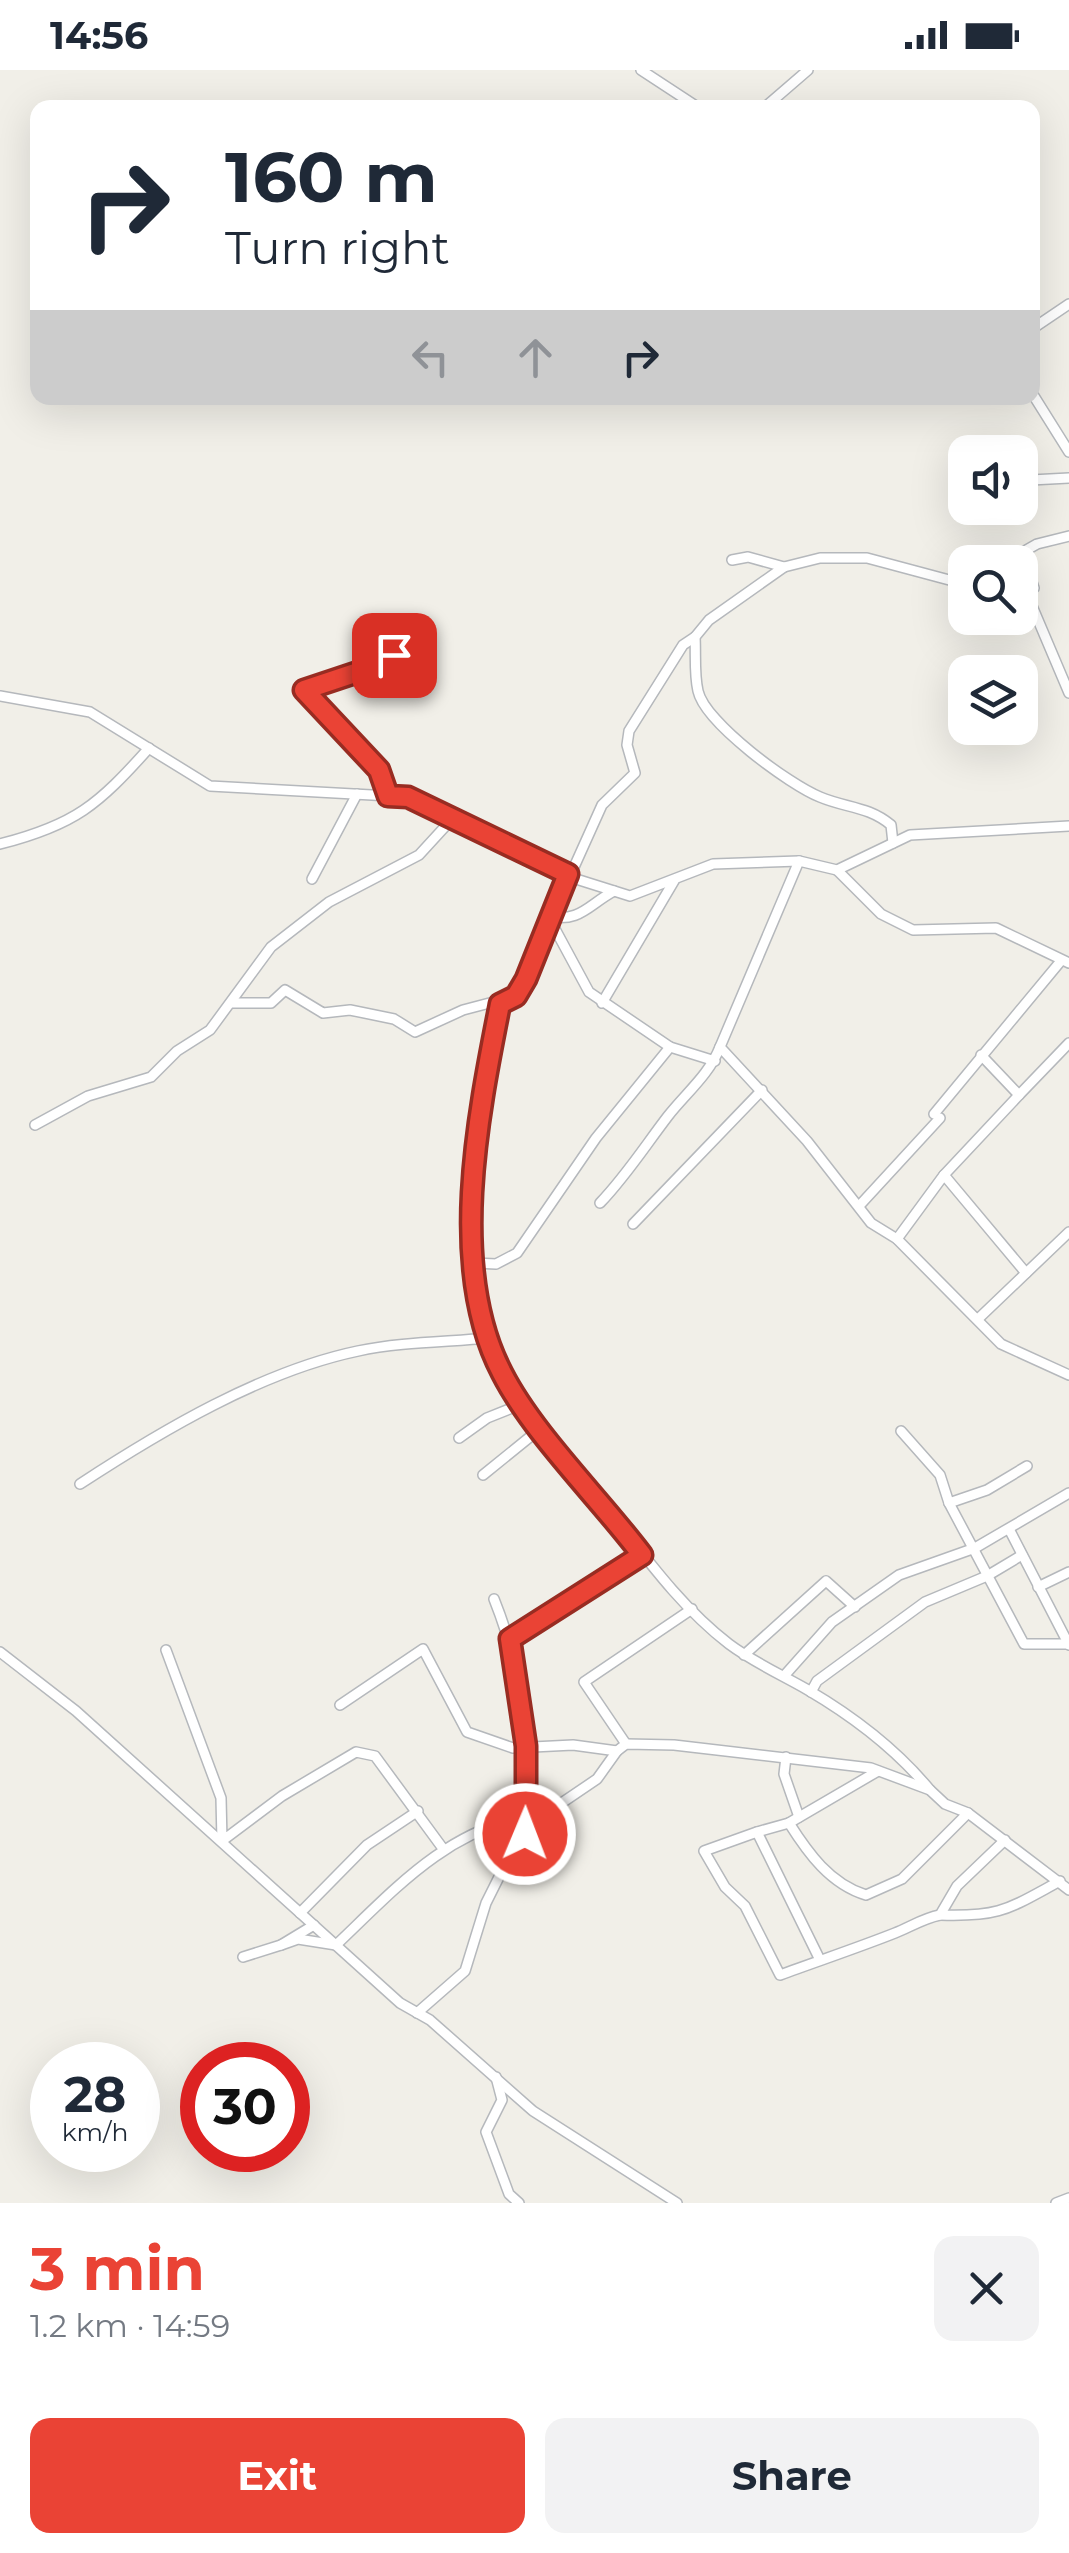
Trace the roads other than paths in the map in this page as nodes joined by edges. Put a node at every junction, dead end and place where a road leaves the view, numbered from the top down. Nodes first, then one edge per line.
1 (641, 70) edge
2 (808, 70) edge
3 (687, 100) edge
4 (773, 100) edge
5 (1069, 304) edge
6 (1040, 323) edge
7 (1040, 405) edge
8 (1069, 452) edge
9 (1069, 478) edge
10 (1038, 480) edge
11 (1069, 536) edge
12 (1038, 547) edge
13 (732, 560) dead end
14 (784, 568) junction
15 (948, 580) edge
16 (1038, 620) edge
17 (695, 636) junction
18 (415, 642) dead end
19 (1069, 693) edge
20 (3, 699) edge
21 (149, 748) junction
22 (357, 794) junction
23 (388, 796) junction
24 (452, 819) junction
25 (1069, 826) edge
26 (0, 844) edge
27 (893, 844) junction
28 (799, 861) junction
29 (836, 870) junction
30 (568, 874) junction
31 (675, 878) junction
32 (312, 879) dead end
33 (614, 890) junction
34 (548, 916) junction
35 (1064, 963) edge
36 (233, 1003) junction
37 (602, 1003) junction
38 (500, 1004) junction
39 (1069, 1043) edge
40 (670, 1046) junction
41 (720, 1047) junction
42 (981, 1055) junction
43 (715, 1061) junction
44 (762, 1090) junction
45 (1018, 1095) junction
46 (34, 1125) dead end
47 (944, 1175) junction
48 (600, 1204) dead end
49 (859, 1206) junction
50 (633, 1224) dead end
51 (1069, 1232) edge
52 (897, 1239) junction
53 (475, 1264) junction
54 (1026, 1273) junction
55 (978, 1318) junction
56 (489, 1338) junction
57 (1069, 1375) edge
58 (522, 1404) junction
59 (541, 1428) junction
60 (900, 1431) dead end
61 (459, 1438) dead end
62 (1027, 1466) dead end
63 (482, 1474) dead end
64 (80, 1484) dead end
65 (1069, 1493) edge
66 (949, 1503) junction
67 (1009, 1528) junction
68 (975, 1548) junction
69 (642, 1555) junction
70 (1022, 1555) junction
71 (1069, 1572) edge
72 (987, 1576) junction
73 (1038, 1588) junction
74 (494, 1598) dead end
75 (854, 1607) junction
76 (692, 1609) junction
77 (510, 1639) junction
78 (1068, 1644) edge
79 (166, 1650) dead end
80 (0, 1652) edge
81 (744, 1655) junction
82 (784, 1676) junction
83 (811, 1692) junction
84 (340, 1705) dead end
85 (526, 1746) junction
86 (622, 1747) junction
87 (786, 1757) junction
88 (878, 1771) junction
89 (930, 1790) junction
90 (418, 1811) junction
91 (968, 1813) junction
92 (534, 1818) junction
93 (794, 1820) junction
94 (758, 1832) junction
95 (1005, 1840) junction
96 (222, 1841) junction
97 (444, 1850) junction
98 (1060, 1881) junction
99 (1069, 1890) edge
100 (300, 1913) junction
101 (940, 1915) junction
102 (314, 1925) junction
103 (282, 1945) junction
104 (336, 1945) junction
105 (242, 1956) dead end
106 (820, 1960) junction
107 (417, 2013) junction
108 (495, 2074) junction
109 (1069, 2198) edge
110 (519, 2203) edge
111 (678, 2203) edge
112 (1056, 2203) edge

1 - 3 street
2 - 4 street
5 - 6 street
7 - 8 street
9 - 10 street
11 - 12 street
13 - 14 street
14 - 15 street
14 - 17 street
16 - 19 street
17 - 27 street
17 - 30 street
18 - 23 street
20 - 21 street
21 - 22 street
21 - 26 street
22 - 23 street
22 - 32 street
23 - 24 street
24 - 30 street
24 - 36 street
25 - 27 street
27 - 29 street
28 - 29 street
28 - 31 street
28 - 41 street
29 - 35 street
30 - 33 street
30 - 34 street
31 - 33 street
31 - 37 street
33 - 34 street
34 - 37 street
34 - 38 street
35 - 42 street
36 - 38 street
36 - 46 street
37 - 40 street
38 - 53 street
39 - 45 street
40 - 43 street
40 - 53 street
41 - 43 street
41 - 44 street
42 - 45 street
42 - 49 street
43 - 48 street
44 - 49 street
44 - 50 street
45 - 47 street
47 - 52 street
47 - 54 street
49 - 52 street
51 - 54 street
52 - 55 street
53 - 56 street
54 - 55 street
55 - 57 street
56 - 58 street
56 - 64 street
58 - 59 street
58 - 61 street
59 - 63 street
59 - 69 street
60 - 66 street
62 - 66 street
65 - 67 street
66 - 68 street
67 - 68 street
67 - 70 street
68 - 72 street
68 - 75 street
69 - 76 street
69 - 77 street
70 - 72 street
70 - 73 street
71 - 73 street
72 - 78 street
72 - 83 street
73 - 78 street
74 - 77 street
75 - 81 street
75 - 82 street
76 - 81 street
76 - 86 street
77 - 85 street
79 - 96 street
80 - 96 street
81 - 82 street
82 - 83 street
83 - 89 street
84 - 85 street
85 - 86 street
85 - 92 street
86 - 87 street
86 - 92 street
87 - 88 street
87 - 93 street
88 - 89 street
88 - 93 street
89 - 91 street
90 - 96 street
90 - 97 street
90 - 100 street
91 - 93 street
91 - 95 street
92 - 97 street
92 - 107 street
93 - 94 street
94 - 106 street
94 - 106 street
95 - 98 street
95 - 101 street
96 - 100 street
97 - 104 street
98 - 99 street
98 - 101 street
100 - 102 street
101 - 106 street
102 - 103 street
102 - 104 street
103 - 104 street
103 - 105 street
104 - 107 street
107 - 108 street
108 - 110 street
108 - 111 street
109 - 112 street

